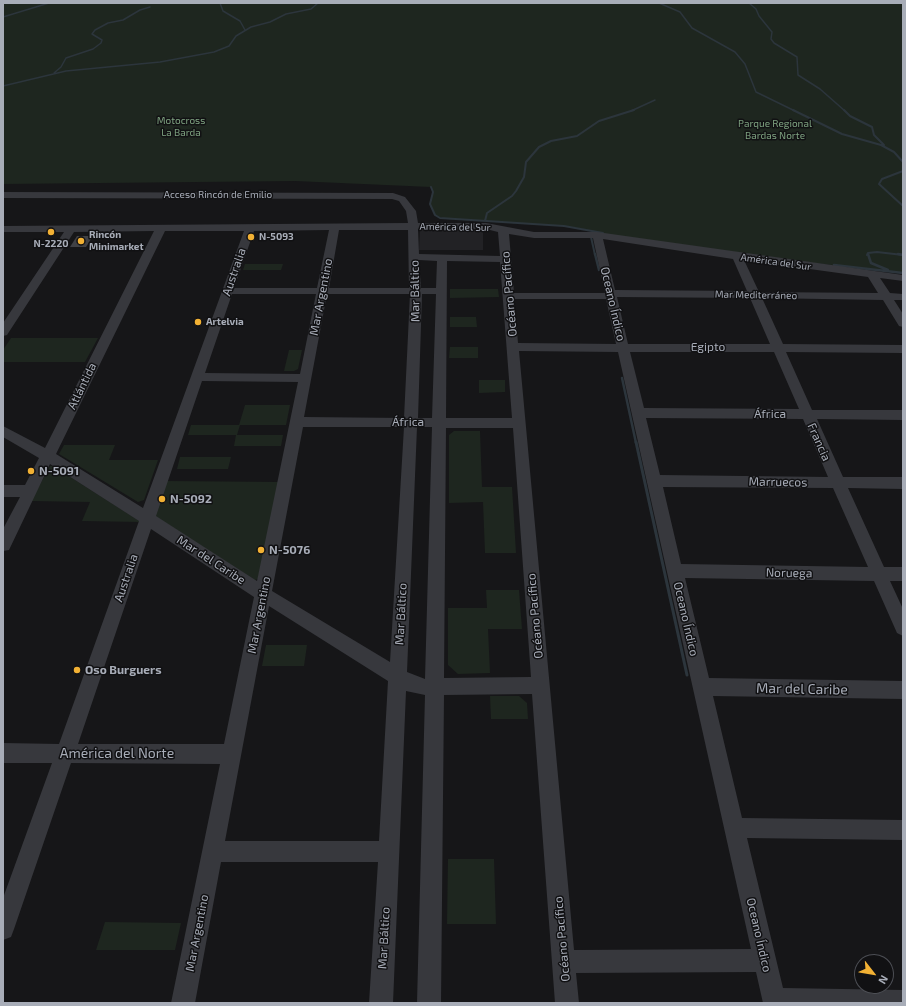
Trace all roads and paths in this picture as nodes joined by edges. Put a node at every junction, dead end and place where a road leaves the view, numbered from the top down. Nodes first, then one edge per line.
1 (3, 195) edge
2 (335, 226) junction
3 (413, 226) junction
4 (250, 227) junction
5 (3, 228) edge
6 (71, 228) junction
7 (161, 228) junction
8 (504, 230) junction
9 (598, 235) junction
10 (737, 256) junction
11 (414, 258) junction
12 (442, 258) junction
13 (506, 258) junction
14 (872, 274) junction
15 (903, 278) edge
16 (227, 291) junction
17 (323, 291) junction
18 (416, 291) junction
19 (442, 291) junction
20 (610, 294) junction
21 (753, 295) junction
22 (509, 296) junction
23 (886, 297) junction
24 (903, 297) edge
25 (903, 323) edge
26 (3, 332) edge
27 (622, 346) junction
28 (513, 347) junction
29 (777, 348) junction
30 (903, 349) edge
31 (197, 377) junction
32 (306, 378) junction
33 (638, 413) junction
34 (807, 414) junction
35 (903, 415) edge
36 (297, 422) junction
37 (411, 422) junction
38 (439, 423) junction
39 (520, 423) junction
40 (3, 431) edge
41 (48, 456) junction
42 (653, 481) junction
43 (838, 483) junction
44 (903, 483) edge
45 (3, 491) edge
46 (30, 491) junction
47 (147, 519) junction
48 (3, 545) edge
49 (674, 571) junction
50 (879, 574) junction
51 (903, 574) edge
52 (263, 594) junction
53 (903, 628) edge
54 (398, 677) junction
55 (541, 685) junction
56 (428, 687) junction
57 (701, 687) junction
58 (903, 690) edge
59 (396, 699) junction
60 (3, 753) edge
61 (65, 753) junction
62 (232, 754) junction
63 (734, 828) junction
64 (903, 830) edge
65 (389, 851) junction
66 (212, 852) junction
67 (3, 929) edge
68 (765, 960) junction
69 (564, 962) junction
70 (775, 1001) edge
71 (903, 1002) edge
72 (183, 1003) edge
73 (381, 1003) edge
74 (429, 1003) edge
75 (567, 1003) edge

1 - 3 street, Acceso Rincón de Emilio
2 - 3 street, América del Sur
2 - 4 street, América del Sur
2 - 17 street, Mar Argentino
3 - 8 street, América del Sur
3 - 11 street, Mar Báltico
4 - 7 street, América del Sur
4 - 16 street, Australia
5 - 6 street, América del Sur
6 - 7 street, América del Sur
6 - 26 street
7 - 41 street, Atlántida
8 - 9 street, América del Sur
8 - 13 street, Océano Pacífico
9 - 10 street, América del Sur
9 - 20 street, Oceano Índico
10 - 14 street, América del Sur
10 - 21 street, Francia
11 - 12 street
11 - 18 street, Mar Báltico
12 - 13 street
12 - 19 street
13 - 22 street, Océano Pacífico
14 - 15 street, América del Sur
14 - 23 street
16 - 17 street
16 - 31 street, Australia
17 - 18 street
17 - 32 street, Mar Argentino
18 - 19 street
18 - 37 street, Mar Báltico
19 - 38 street
20 - 21 street, Mar Mediterráneo
20 - 22 street, Mar Mediterráneo
20 - 27 street, Oceano Índico
21 - 23 street, Mar Mediterráneo
21 - 29 street, Francia
22 - 28 street, Océano Pacífico
23 - 24 street, Mar Mediterráneo
23 - 25 street
27 - 28 street, Egipto
27 - 29 street, Egipto
27 - 33 street, Oceano Índico
28 - 39 street, Océano Pacífico
29 - 30 street, Egipto
29 - 34 street, Francia
31 - 32 street
31 - 47 street, Australia
32 - 36 street, Mar Argentino
33 - 34 street, África
33 - 42 street, Oceano Índico
34 - 35 street, África
34 - 43 street, Francia
36 - 37 street, África
36 - 52 street, Mar Argentino
37 - 38 street, África
37 - 54 street, Mar Báltico
38 - 39 street, África
38 - 56 street
39 - 55 street, Océano Pacífico
40 - 41 street, Mar del Caribe
41 - 46 street, Atlántida
41 - 47 street, Mar del Caribe
42 - 43 street, Marruecos
42 - 49 street, Oceano Índico
43 - 44 street, Marruecos
43 - 50 street, Francia
45 - 46 street
46 - 48 street, Atlántida
47 - 52 street, Mar del Caribe
47 - 61 street, Australia
49 - 50 street, Noruega
49 - 57 street, Oceano Índico
50 - 51 street, Noruega
50 - 53 street, Francia
52 - 54 street, Mar del Caribe
52 - 62 street, Mar Argentino
54 - 56 street, Mar del Caribe
54 - 59 street, Mar Báltico
55 - 56 street, Mar del Caribe
55 - 69 street, Océano Pacífico
56 - 59 street, Mar del Caribe
56 - 74 street
57 - 58 street, Mar del Caribe
57 - 63 street, Oceano Índico
59 - 65 street, Mar Báltico
60 - 61 street, América del Norte
61 - 62 street, América del Norte
61 - 67 street, Australia
62 - 66 street, Mar Argentino
63 - 64 street
63 - 68 street, Oceano Índico
65 - 66 street
65 - 73 street, Mar Báltico
66 - 72 street, Mar Argentino
68 - 69 street
68 - 70 street, Oceano Índico
69 - 75 street, Océano Pacífico
70 - 71 street

